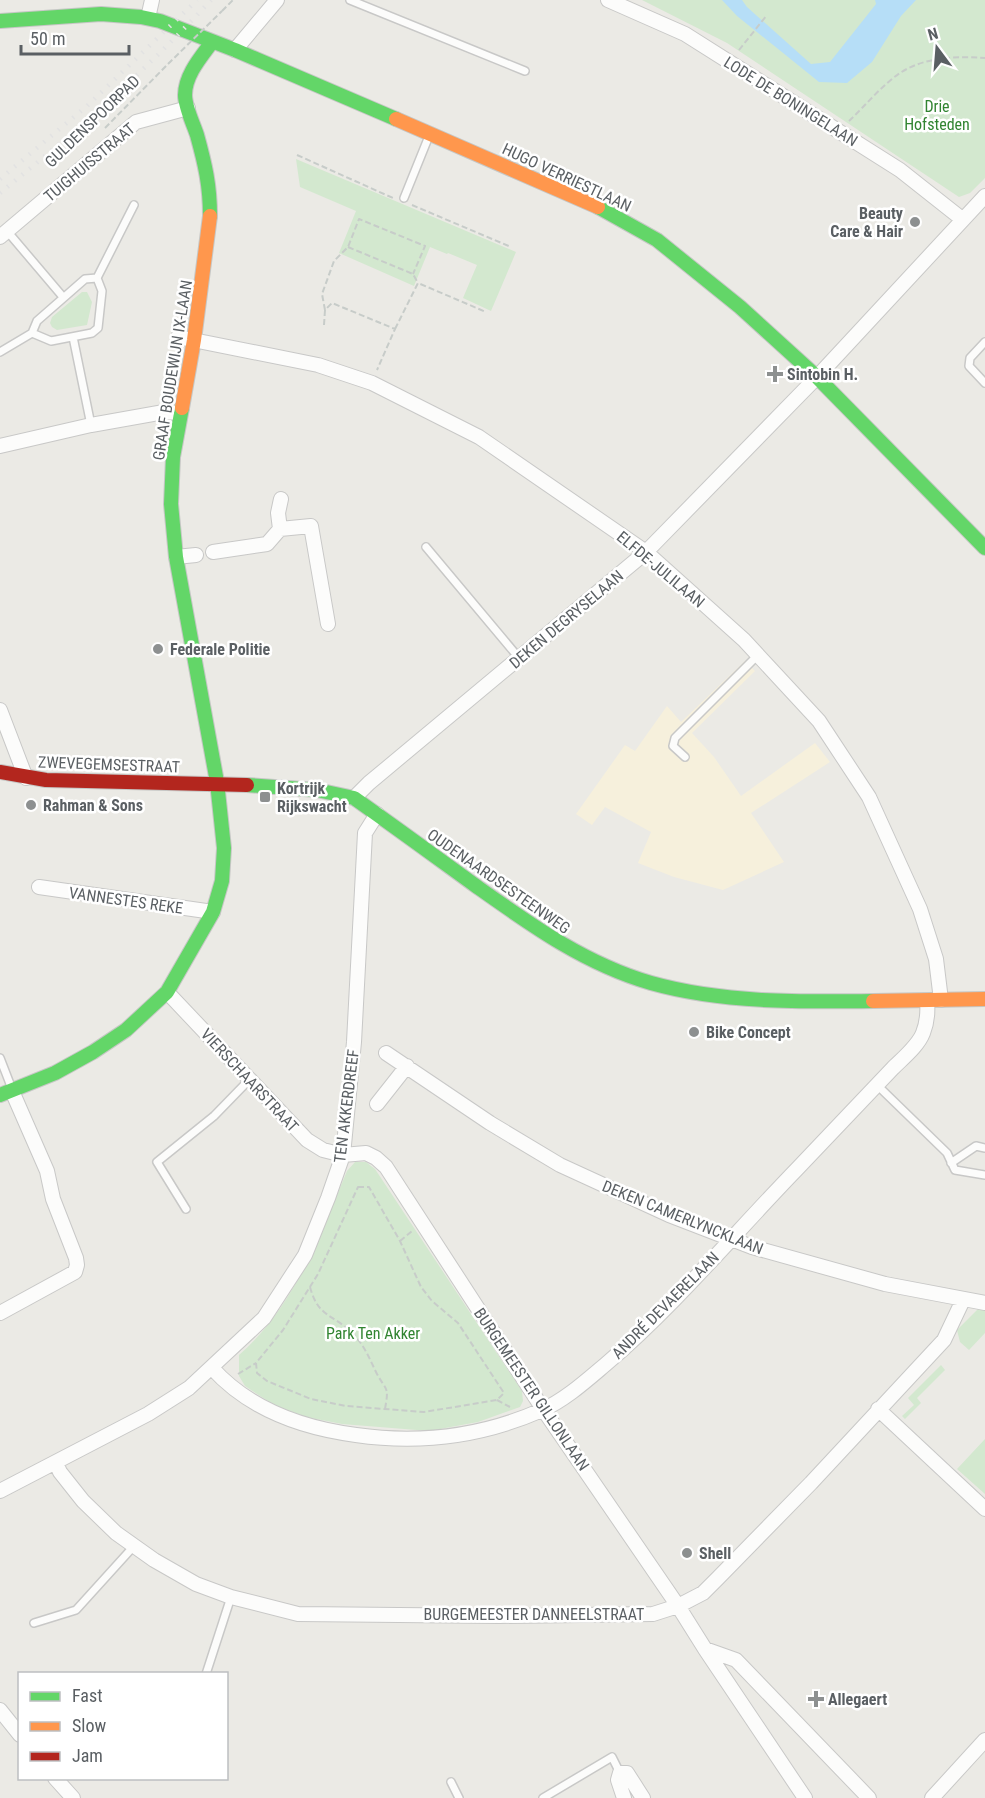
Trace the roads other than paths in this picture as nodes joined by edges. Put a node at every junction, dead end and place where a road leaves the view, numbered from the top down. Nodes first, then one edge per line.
1 (152, 0) edge
2 (277, 0) edge
3 (350, 0) edge
4 (609, 0) edge
5 (148, 18) junction
6 (0, 21) edge
7 (212, 42) junction
8 (235, 50) junction
9 (525, 71) dead end
10 (189, 108) junction
11 (430, 134) junction
12 (985, 196) edge
13 (404, 198) dead end
14 (134, 205) dead end
15 (963, 219) junction
16 (4, 234) edge
17 (97, 278) junction
18 (63, 297) junction
19 (32, 333) junction
20 (73, 337) junction
21 (178, 337) dead end
22 (194, 340) junction
23 (985, 342) edge
24 (0, 351) edge
25 (817, 377) junction
26 (985, 383) edge
27 (179, 413) junction
28 (91, 425) junction
29 (0, 446) edge
30 (281, 499) dead end
31 (280, 529) junction
32 (426, 547) dead end
33 (985, 548) edge
34 (213, 552) dead end
35 (646, 552) junction
36 (196, 555) dead end
37 (176, 557) junction
38 (328, 624) dead end
39 (758, 655) junction
40 (519, 658) junction
41 (0, 710) edge
42 (685, 757) dead end
43 (0, 772) edge
44 (26, 778) junction
45 (217, 782) junction
46 (354, 798) junction
47 (377, 814) junction
48 (39, 887) dead end
49 (213, 912) junction
50 (166, 992) junction
51 (985, 999) edge
52 (934, 1001) junction
53 (386, 1053) dead end
54 (0, 1058) edge
55 (407, 1066) junction
56 (249, 1080) junction
57 (877, 1085) junction
58 (6, 1093) edge
59 (377, 1104) dead end
60 (985, 1148) edge
61 (343, 1155) junction
62 (951, 1163) junction
63 (985, 1175) edge
64 (186, 1209) dead end
65 (730, 1239) junction
66 (963, 1300) junction
67 (985, 1303) edge
68 (0, 1313) edge
69 (212, 1368) junction
70 (543, 1409) junction
71 (878, 1409) junction
72 (56, 1462) junction
73 (0, 1491) edge
74 (985, 1509) edge
75 (134, 1546) junction
76 (231, 1597) junction
77 (678, 1606) junction
78 (34, 1623) dead end
79 (705, 1649) junction
80 (207, 1672) edge
81 (0, 1710) edge
82 (18, 1732) edge
83 (985, 1740) edge
84 (620, 1773) junction
85 (56, 1780) edge
86 (451, 1782) dead end
87 (74, 1798) edge
88 (459, 1798) edge
89 (543, 1798) edge
90 (624, 1798) edge
91 (644, 1798) edge
92 (805, 1798) edge
93 (869, 1798) edge
94 (932, 1798) edge

1 - 5 street
2 - 8 street
3 - 9 lane
4 - 15 street, LODE DE BONINGELAAN
5 - 6 street, HUGO VERRIESTLAAN
5 - 7 street, HUGO VERRIESTLAAN
7 - 8 street, HUGO VERRIESTLAAN
7 - 10 street, GRAAF BOUDEWIJN IX-LAAN
8 - 11 street, HUGO VERRIESTLAAN
10 - 16 street, TUIGHUISSTRAAT
10 - 22 street, GRAAF BOUDEWIJN IX-LAAN
11 - 13 lane
11 - 25 street, HUGO VERRIESTLAAN
12 - 15 street, DEKEN DEGRYSELAAN
14 - 17 lane
15 - 25 street, DEKEN DEGRYSELAAN
16 - 18 lane
17 - 18 lane
17 - 20 lane
18 - 19 lane
19 - 20 lane
19 - 24 lane
20 - 28 lane
21 - 22 street, ELFDE-JULILAAN
22 - 27 street, GRAAF BOUDEWIJN IX-LAAN
22 - 35 street, ELFDE-JULILAAN
23 - 26 lane
25 - 33 street, HUGO VERRIESTLAAN
25 - 35 street, DEKEN DEGRYSELAAN
27 - 28 street
27 - 37 street, GRAAF BOUDEWIJN IX-LAAN
28 - 29 street
30 - 31 street
31 - 34 street
31 - 38 street
32 - 40 lane
35 - 39 street, ELFDE-JULILAAN
35 - 40 street, DEKEN DEGRYSELAAN
36 - 37 street
37 - 45 street, GRAAF BOUDEWIJN IX-LAAN
39 - 42 lane
39 - 52 street, ELFDE-JULILAAN
40 - 46 street, DEKEN DEGRYSELAAN
41 - 44 street
43 - 44 street, ZWEVEGEMSESTRAAT
44 - 45 street, ZWEVEGEMSESTRAAT
45 - 46 street, OUDENAARDSESTEENWEG
45 - 49 street, GRAAF BOUDEWIJN IX-LAAN
46 - 47 street, OUDENAARDSESTEENWEG
47 - 52 street, OUDENAARDSESTEENWEG
47 - 61 street, TEN AKKERDREEF
48 - 49 street, VANNESTES REKE
49 - 50 street, GRAAF BOUDEWIJN IX-LAAN
50 - 56 street, VIERSCHAARSTRAAT
50 - 58 street, GRAAF BOUDEWIJN IX-LAAN
51 - 52 street, OUDENAARDSESTEENWEG
52 - 57 street, ANDRÉ DEVAERELAAN
53 - 55 street, DEKEN CAMERLYNCKLAAN
54 - 58 lane
55 - 59 street
55 - 65 street, DEKEN CAMERLYNCKLAAN
56 - 61 street, VIERSCHAARSTRAAT
56 - 64 lane
57 - 62 lane
57 - 65 street, ANDRÉ DEVAERELAAN
58 - 68 street
60 - 62 lane
61 - 69 street, TEN AKKERDREEF
61 - 70 street, BURGEMEESTER GILLONLAAN
62 - 63 lane
65 - 66 street, DEKEN CAMERLYNCKLAAN
65 - 70 street, ANDRÉ DEVAERELAAN
66 - 67 street, DEKEN CAMERLYNCKLAAN
66 - 71 street, BURGEMEESTER DANNEELSTRAAT
69 - 70 street, ANDRÉ DEVAERELAAN
69 - 72 street, TEN AKKERDREEF
70 - 77 street, BURGEMEESTER GILLONLAAN
71 - 74 street
71 - 77 street, BURGEMEESTER DANNEELSTRAAT
72 - 73 street, TEN AKKERDREEF
72 - 75 street, BURGEMEESTER DANNEELSTRAAT
75 - 76 street, BURGEMEESTER DANNEELSTRAAT
75 - 78 lane
76 - 77 street, BURGEMEESTER DANNEELSTRAAT
76 - 80 lane
77 - 79 street, BURGEMEESTER GILLONLAAN
79 - 92 street, BURGEMEESTER GILLONLAAN
79 - 93 street
81 - 82 street
83 - 94 street
84 - 89 lane
84 - 90 street
84 - 91 street
85 - 87 street
86 - 88 lane

